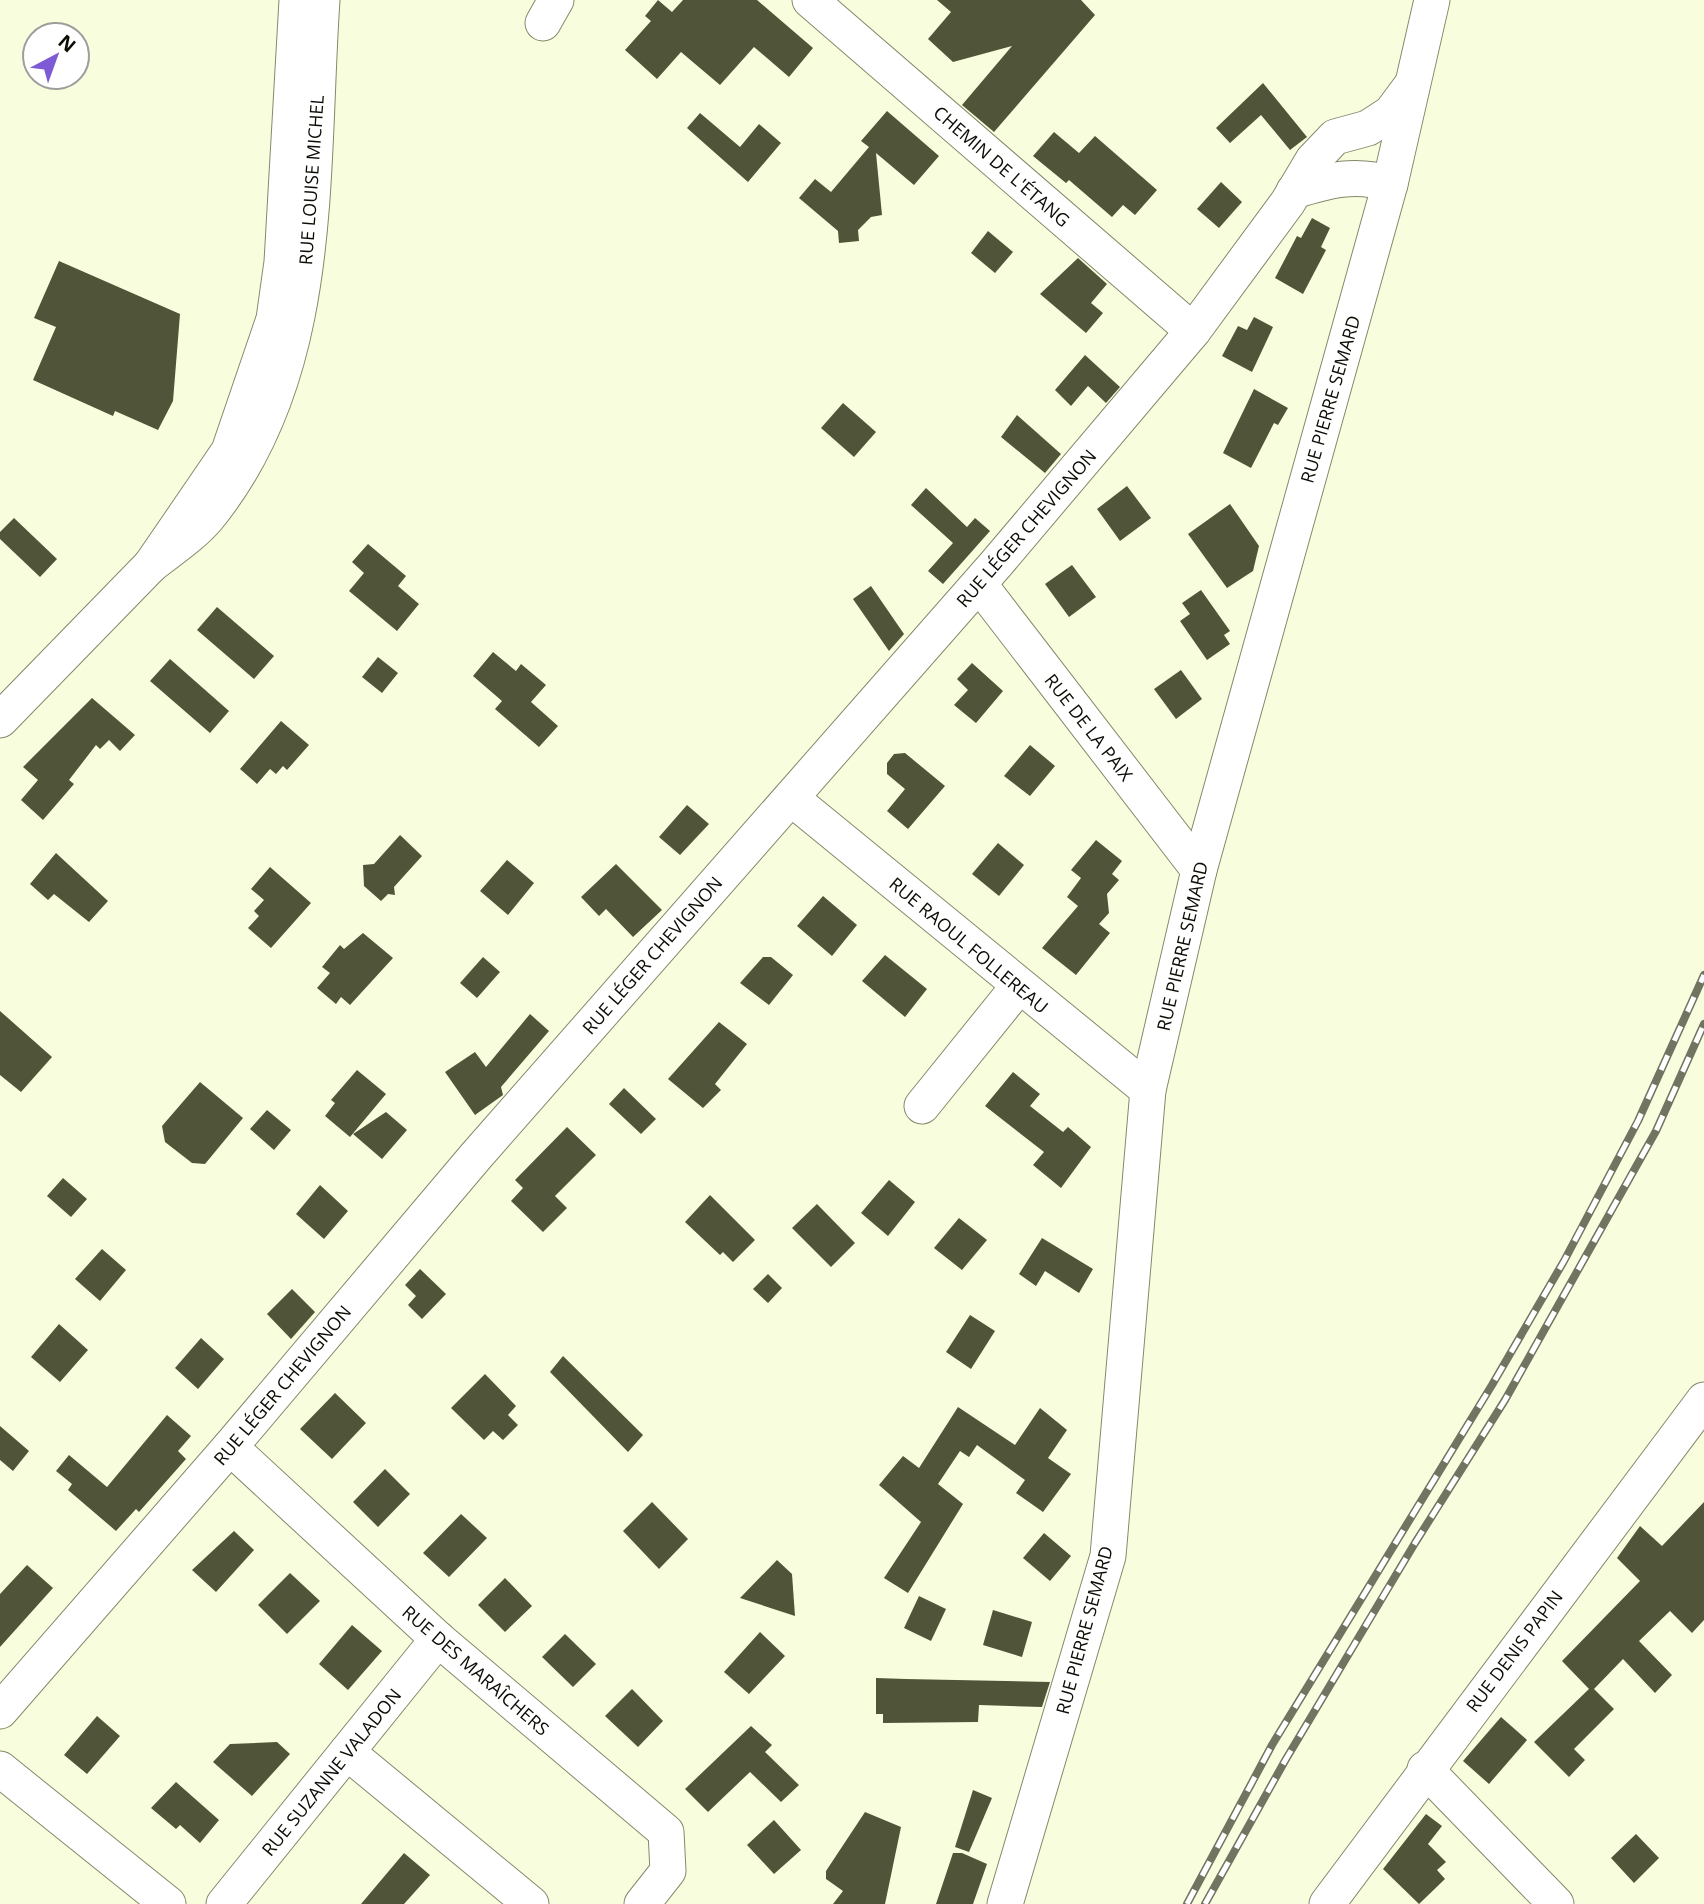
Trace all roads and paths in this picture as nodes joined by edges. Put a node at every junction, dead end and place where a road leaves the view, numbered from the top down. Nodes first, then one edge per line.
1 (297, 0) edge
2 (321, 0) edge
3 (810, 0) edge
4 (1432, 0) edge
5 (1411, 86) junction
6 (1361, 129) junction
7 (1390, 184) junction
8 (1294, 191) junction
9 (1193, 331) junction
10 (151, 565) junction
11 (979, 584) junction
12 (0, 720) edge
13 (791, 798) junction
14 (1199, 870) junction
15 (1018, 986) junction
16 (1148, 1090) junction
17 (922, 1106) dead end
18 (1704, 1401) edge
19 (230, 1447) junction
20 (438, 1639) junction
21 (0, 1711) edge
22 (347, 1752) junction
23 (0, 1769) edge
24 (1425, 1769) junction
25 (169, 1904) edge
26 (224, 1904) edge
27 (531, 1904) edge
28 (642, 1904) edge
29 (1005, 1904) edge
30 (1327, 1904) edge
31 (1556, 1904) edge

1 - 10 street, RUE LOUISE MICHEL
2 - 10 street, RUE LOUISE MICHEL
3 - 9 street, CHEMIN DE L'ÉTANG
4 - 5 street, RUE PIERRE SEMARD
5 - 6 street, RUE LÉGER CHEVIGNON
5 - 7 street, RUE PIERRE SEMARD
6 - 7 street
6 - 8 street, RUE LÉGER CHEVIGNON
7 - 8 street
7 - 14 street, RUE PIERRE SEMARD
8 - 9 street, RUE LÉGER CHEVIGNON
9 - 11 street, RUE LÉGER CHEVIGNON
10 - 12 street, RUE LOUISE MICHEL
11 - 13 street, RUE LÉGER CHEVIGNON
11 - 14 street, RUE DE LA PAIX
13 - 15 street, RUE RAOUL FOLLEREAU
13 - 19 street, RUE LÉGER CHEVIGNON
14 - 16 street, RUE PIERRE SEMARD
15 - 16 street, RUE RAOUL FOLLEREAU
15 - 17 street
16 - 29 street, RUE PIERRE SEMARD
18 - 24 street, RUE DENIS PAPIN
19 - 20 street, RUE DES MARAÎCHERS
19 - 21 street, RUE LÉGER CHEVIGNON
20 - 22 street, RUE SUZANNE VALADON
20 - 28 street, RUE DES MARAÎCHERS
22 - 26 street, RUE SUZANNE VALADON
22 - 27 street
23 - 25 street
24 - 30 street, RUE DENIS PAPIN
24 - 31 street

